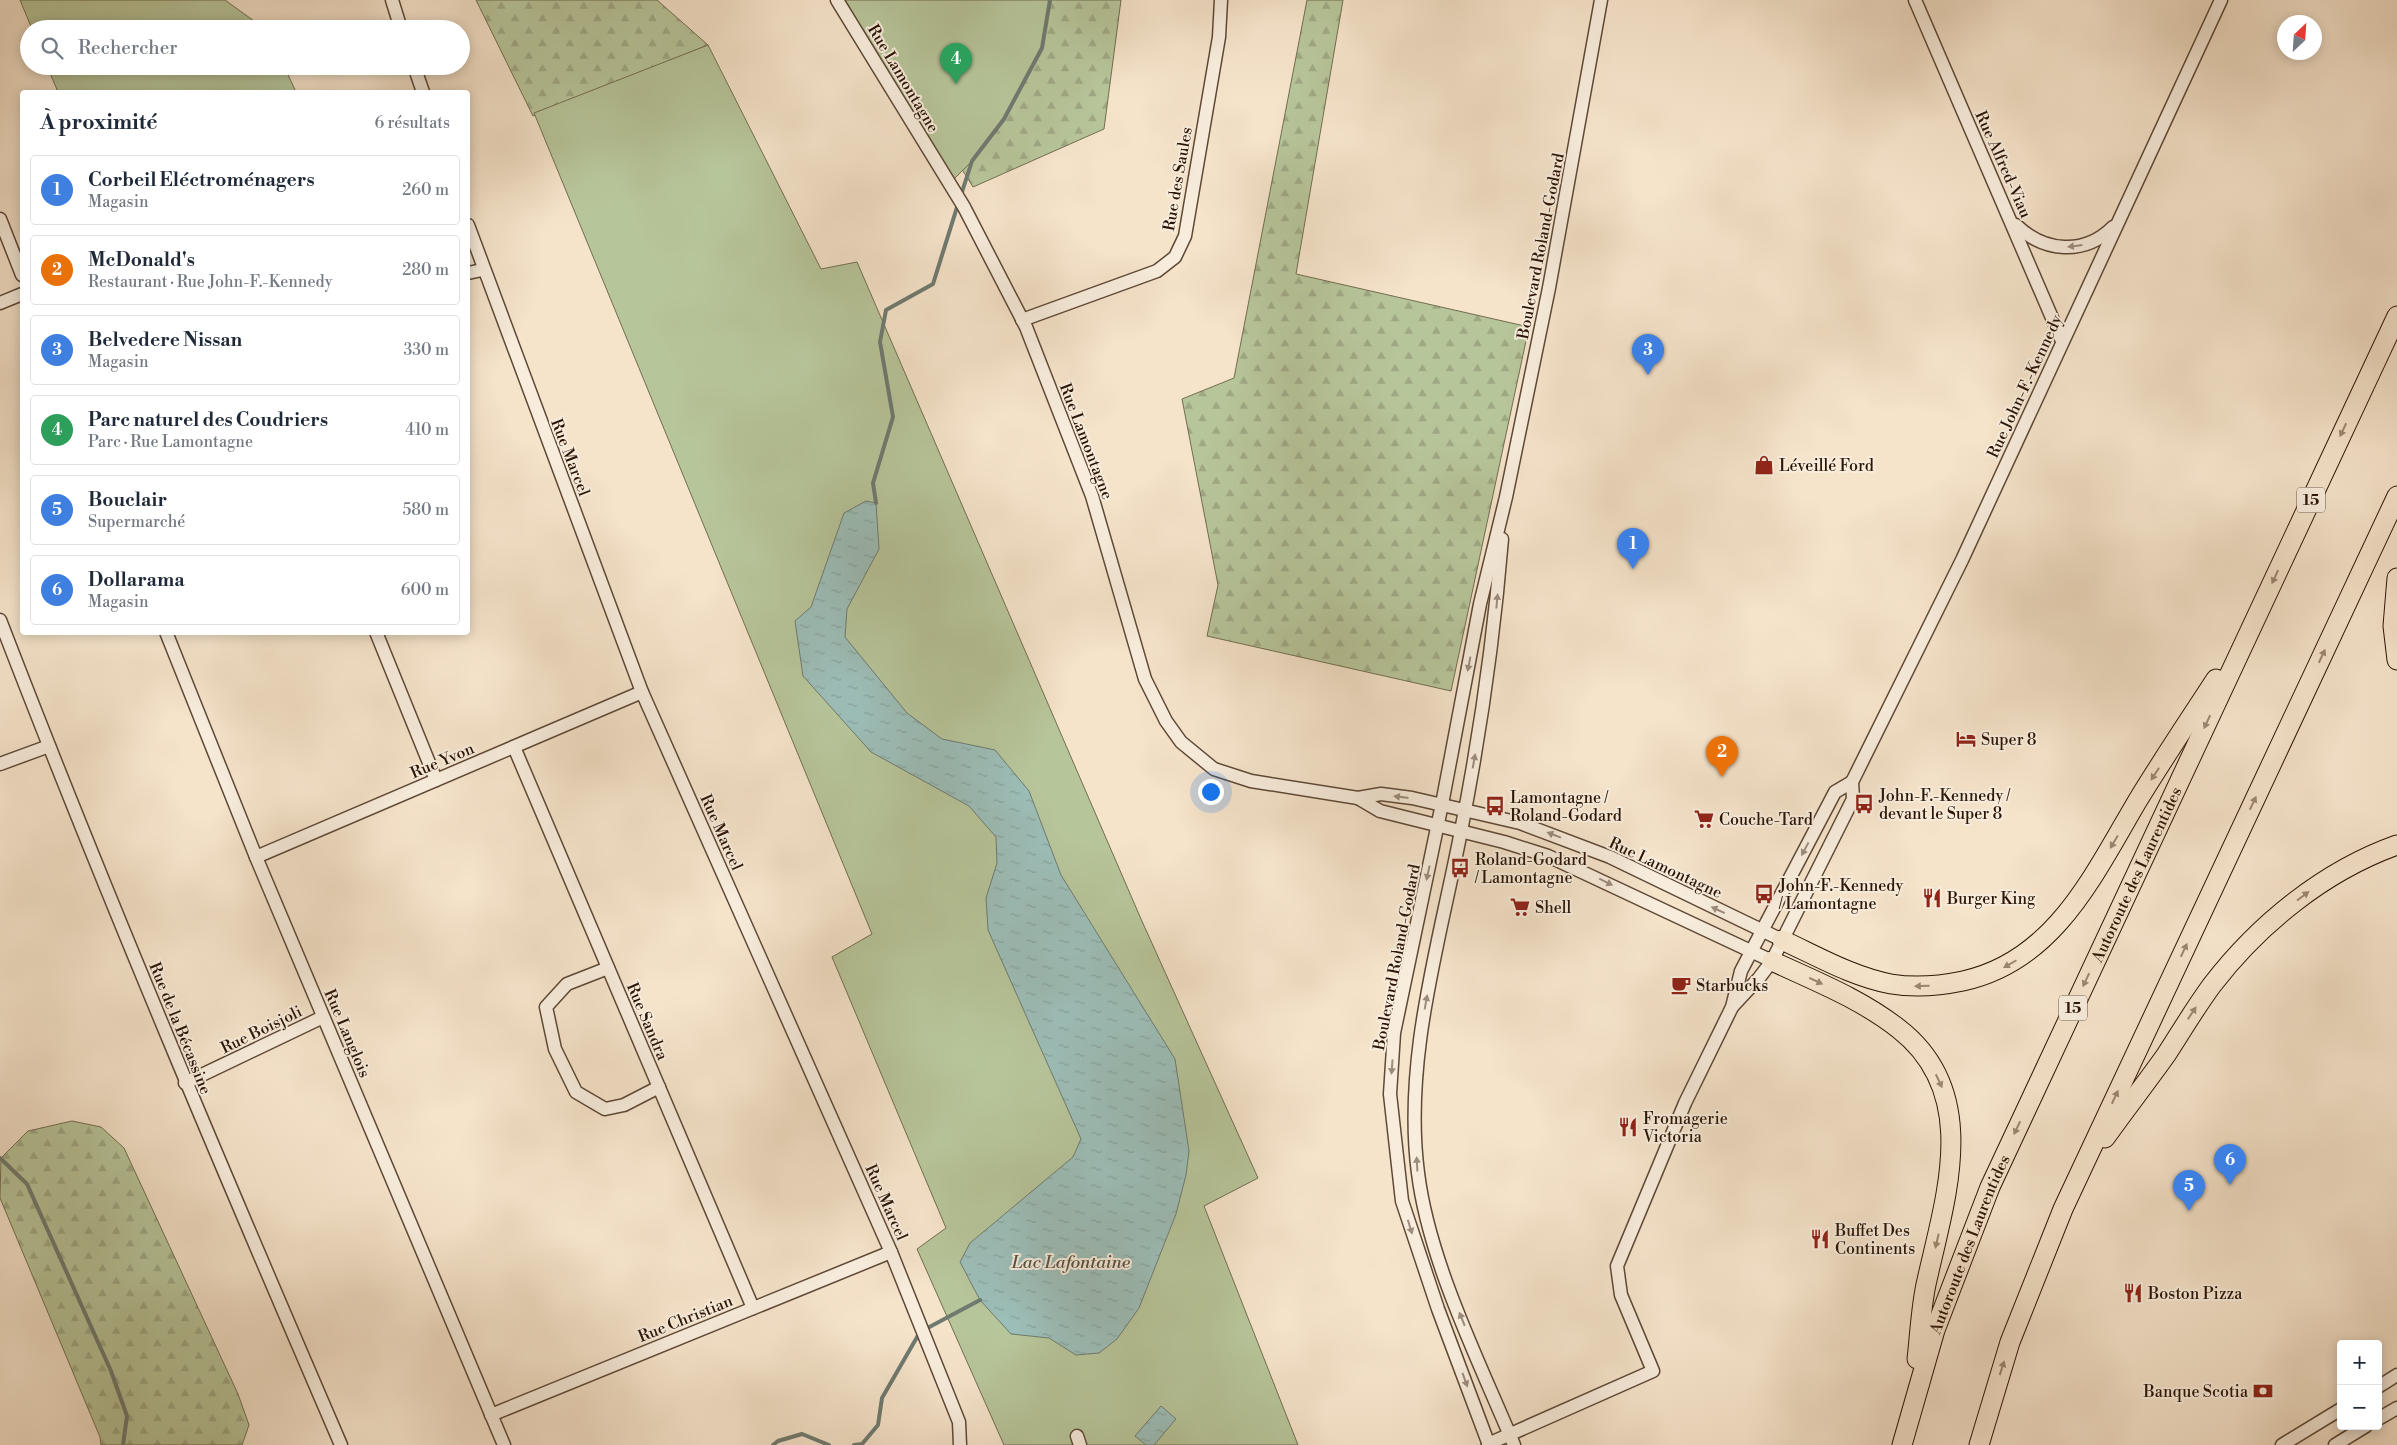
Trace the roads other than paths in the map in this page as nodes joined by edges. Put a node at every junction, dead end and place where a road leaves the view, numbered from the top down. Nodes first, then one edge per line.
1 (392, 0) edge
2 (837, 0) edge
3 (1221, 0) edge
4 (1601, 0) edge
5 (1915, 0) edge
6 (2221, 0) edge
7 (398, 20) edge
8 (417, 75) edge
9 (422, 90) edge
10 (0, 219) edge
11 (2012, 222) junction
12 (2117, 224) junction
13 (470, 231) edge
14 (20, 270) edge
15 (482, 270) junction
16 (470, 272) edge
17 (20, 295) edge
18 (0, 303) edge
19 (2397, 316) edge
20 (1022, 320) junction
21 (2062, 341) junction
22 (2397, 496) edge
23 (1506, 497) junction
24 (2397, 578) edge
25 (2257, 615) junction
26 (0, 620) edge
27 (167, 635) edge
28 (377, 635) edge
29 (2397, 660) edge
30 (642, 692) junction
31 (49, 746) junction
32 (514, 747) junction
33 (0, 764) edge
34 (436, 780) junction
35 (1852, 782) junction
36 (1358, 798) junction
37 (1442, 804) junction
38 (1465, 809) junction
39 (1438, 825) junction
40 (1461, 831) junction
41 (2397, 845) edge
42 (256, 857) junction
43 (1762, 930) junction
44 (1782, 940) junction
45 (1751, 951) junction
46 (1772, 961) junction
47 (608, 968) junction
48 (1732, 1007) junction
49 (323, 1017) junction
50 (186, 1083) junction
51 (659, 1087) junction
52 (2080, 1173) junction
53 (891, 1252) junction
54 (753, 1308) junction
55 (2397, 1375) edge
56 (2381, 1385) edge
57 (2397, 1408) edge
58 (1911, 1410) junction
59 (2337, 1412) edge
60 (491, 1415) junction
61 (2382, 1417) edge
62 (2359, 1430) edge
63 (1512, 1440) edge
64 (1489, 1444) edge
65 (341, 1445) edge
66 (504, 1445) edge
67 (960, 1445) edge
68 (1902, 1445) edge
69 (1979, 1445) edge
70 (2282, 1445) edge
71 (2335, 1445) edge

1 - 7 street
2 - 20 street, Rue Lamontagne
3 - 20 street, Rue des Saules
4 - 23 street, Boulevard Roland-Godard
5 - 11 street, Rue Alfred-Viau
6 - 12 street, Rue John-F.-Kennedy
8 - 9 street
10 - 14 street
12 -> 11 street
11 - 21 street, Rue Alfred-Viau
12 - 21 street, Rue John-F.-Kennedy
13 - 15 street, Rue Marcel
15 - 16 street
15 - 30 street, Rue Marcel
17 - 18 street
19 -> 25 highway, Autoroute des Laurentides / 15
20 - 36 street, Rue Lamontagne
21 - 35 street, Rue John-F.-Kennedy
52 -> 22 highway
23 -> 37 street, Boulevard Roland-Godard
38 -> 23 street, Boulevard Roland-Godard
24 - 29 highway
25 -> 44 highway
25 -> 58 highway, Autoroute des Laurentides / 15
26 - 31 street, Rue de la Bécassine
27 - 42 street, Rue Langlois
28 - 34 street
30 - 32 street, Rue Yvon
30 - 53 street, Rue Marcel
31 - 33 street
31 - 50 street, Rue de la Bécassine
32 - 34 street, Rue Yvon
32 - 47 street, Rue Sandra
34 - 42 street, Rue Yvon
35 -> 43 street, Rue John-F.-Kennedy
35 - 44 street, Rue John-F.-Kennedy
37 -> 36 street, Rue Lamontagne
36 - 39 street, Rue Lamontagne
37 - 38 street, Rue Lamontagne
37 - 39 street, Boulevard Roland-Godard
38 - 40 street, Boulevard Roland-Godard
43 -> 38 street, Rue Lamontagne
39 - 40 street, Rue Lamontagne
39 -> 64 street, Boulevard Roland-Godard
40 -> 45 street, Rue Lamontagne
63 -> 40 street, Boulevard Roland-Godard
52 -> 41 highway
42 - 49 street, Rue Langlois
43 - 44 street, Rue Lamontagne
43 - 45 street, Rue John-F.-Kennedy
44 - 46 street, Rue John-F.-Kennedy
45 - 46 street, Rue Lamontagne
45 - 48 street, Rue John-F.-Kennedy
46 - 48 street, Rue John-F.-Kennedy
46 -> 58 highway
47 - 51 street, Rue Sandra
47 - 51 street
48 - 63 street, Rue John-F.-Kennedy
49 - 50 street, Rue Boisjoli
49 - 60 street, Rue Langlois
50 - 65 street, Rue de la Bécassine
51 - 54 street, Rue Sandra
69 -> 52 highway
53 - 54 street, Rue Christian
53 - 67 street, Rue Marcel
54 - 60 street, Rue Christian
55 - 56 street
57 - 61 street
58 - 68 highway, Autoroute des Laurentides / 15
59 - 70 street
60 - 66 street, Rue Langlois
62 - 71 street
63 - 64 street, Rue John-F.-Kennedy

